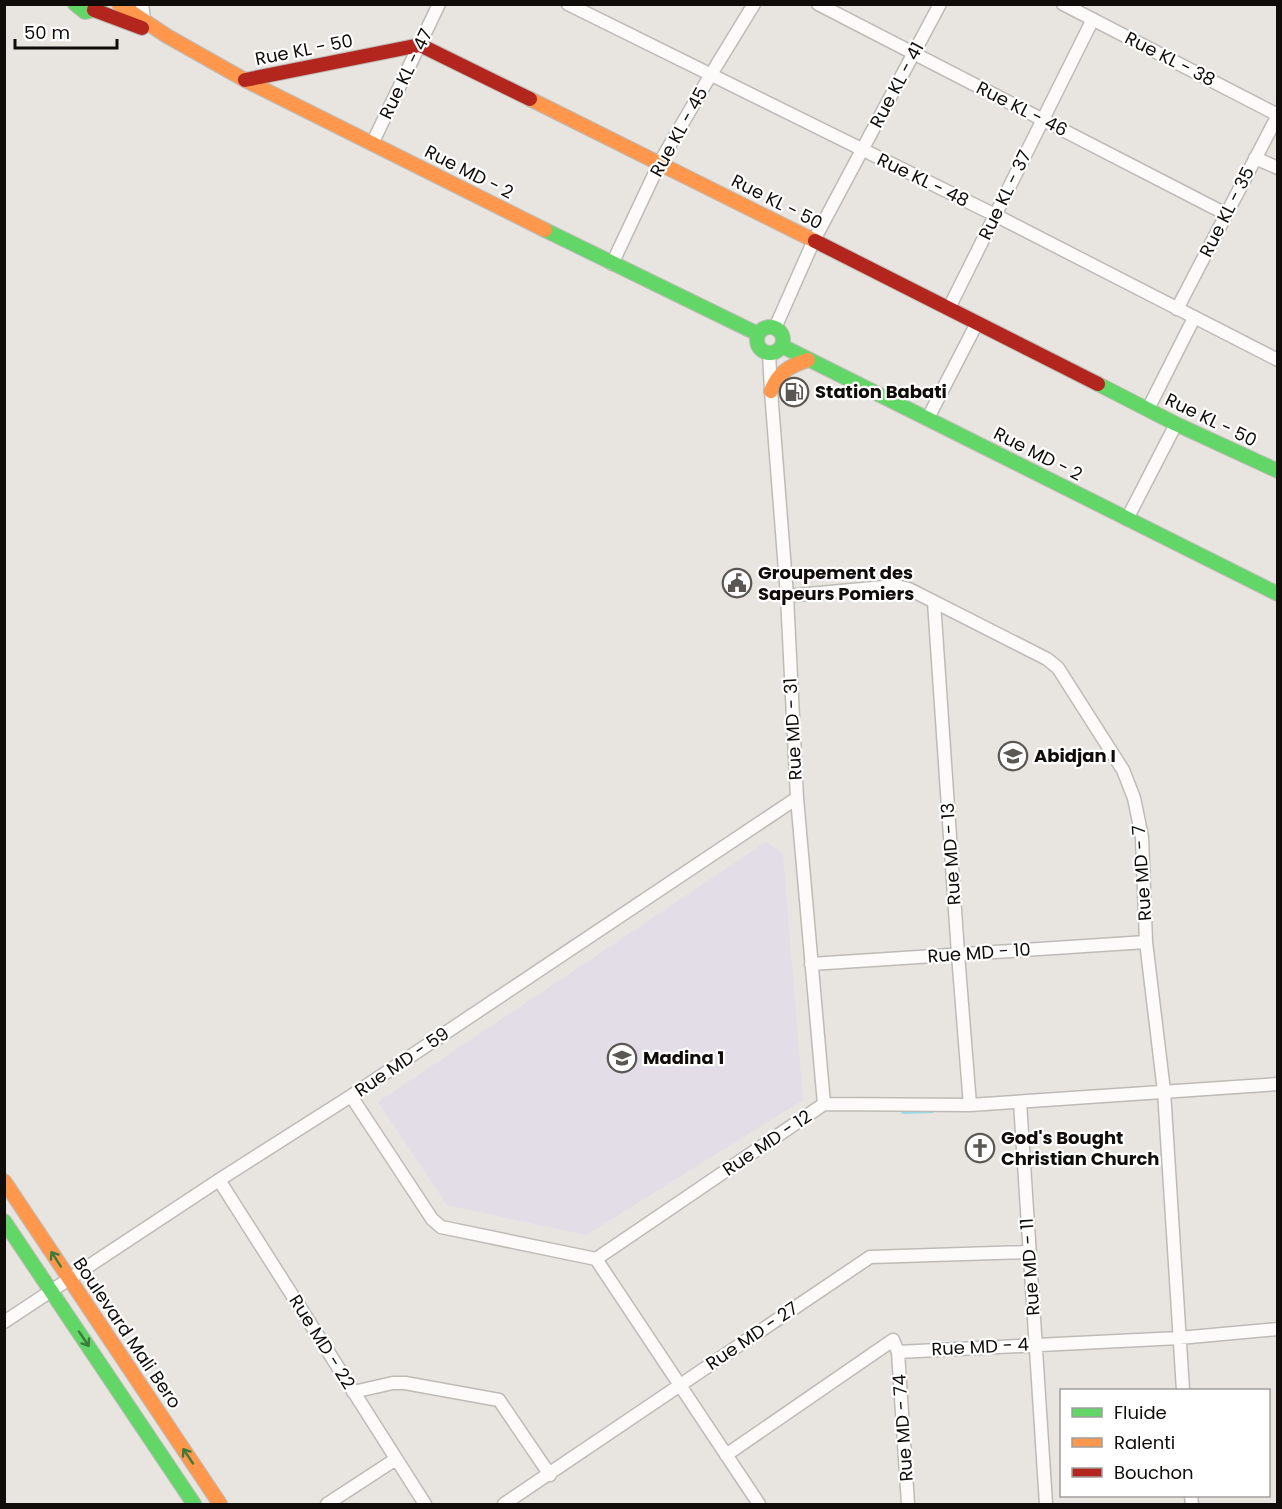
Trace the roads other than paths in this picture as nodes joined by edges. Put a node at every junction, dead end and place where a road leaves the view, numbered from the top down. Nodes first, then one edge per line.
1 (75, 4) edge
2 (119, 4) edge
3 (142, 4) edge
4 (439, 4) edge
5 (568, 4) edge
6 (754, 4) edge
7 (818, 4) edge
8 (940, 4) edge
9 (1063, 4) edge
10 (97, 7) edge
11 (1093, 19) junction
12 (144, 20) junction
13 (166, 36) junction
14 (420, 45) junction
15 (913, 55) junction
16 (710, 76) junction
17 (245, 80) junction
18 (1278, 115) edge
19 (1042, 119) junction
20 (372, 144) junction
21 (862, 151) junction
22 (1256, 158) junction
23 (660, 162) junction
24 (1278, 168) edge
25 (1226, 214) junction
26 (995, 215) junction
27 (814, 240) junction
28 (612, 264) junction
29 (949, 308) junction
30 (1177, 309) junction
31 (1194, 318) junction
32 (977, 323) junction
33 (775, 328) junction
34 (758, 334) junction
35 (776, 350) junction
36 (1278, 359) edge
37 (808, 360) junction
38 (771, 391) junction
39 (1148, 409) junction
40 (928, 418) junction
41 (1176, 424) junction
42 (1278, 471) edge
43 (1127, 519) junction
44 (1278, 594) edge
45 (787, 597) junction
46 (934, 602) junction
47 (797, 798) junction
48 (1146, 942) junction
49 (958, 954) junction
50 (811, 964) junction
51 (1278, 1084) edge
52 (1164, 1091) junction
53 (351, 1096) junction
54 (1020, 1102) junction
55 (824, 1104) junction
56 (970, 1105) junction
57 (4, 1180) edge
58 (219, 1180) junction
59 (4, 1221) edge
60 (1028, 1251) junction
61 (596, 1259) junction
62 (69, 1279) junction
63 (51, 1291) junction
64 (4, 1322) edge
65 (1278, 1329) edge
66 (1179, 1338) junction
67 (1035, 1344) junction
68 (897, 1352) junction
69 (680, 1384) junction
70 (1183, 1389) edge
71 (353, 1392) junction
72 (726, 1455) junction
73 (396, 1459) junction
74 (550, 1475) junction
75 (204, 1480) junction
76 (190, 1499) edge
77 (220, 1504) edge
78 (327, 1504) edge
79 (425, 1504) edge
80 (504, 1504) edge
81 (759, 1504) edge
82 (908, 1504) edge
83 (1046, 1504) edge

1 - 10 street, Rue MD - 2
2 - 12 street, Rue MD - 2
3 - 12 street
4 - 14 street, Rue KL - 47
5 - 16 street, Rue KL - 48
6 - 16 street, Rue KL - 45
7 - 15 street, Rue KL - 46
8 - 15 street, Rue KL - 41
9 - 11 street, Rue KL - 38
10 - 13 street, Rue MD - 2
11 - 18 street, Rue KL - 38
11 - 19 street, Rue KL - 37
12 - 13 street, Rue MD - 2
13 - 17 street, Rue MD - 2
14 - 17 street, Rue KL - 50
14 - 20 street, Rue KL - 47
14 - 23 street, Rue KL - 50
15 - 19 street, Rue KL - 46
15 - 21 street, Rue KL - 41
16 - 21 street, Rue KL - 48
16 - 23 street, Rue KL - 45
17 - 20 street, Rue MD - 2
18 - 22 street, Rue KL - 35
19 - 25 street, Rue KL - 46
19 - 26 street, Rue KL - 37
20 - 28 street, Rue MD - 2
21 - 26 street, Rue KL - 48
21 - 27 street, Rue KL - 41
22 - 24 street
22 - 25 street, Rue KL - 35
23 - 27 street, Rue KL - 50
23 - 28 street, Rue KL - 45
25 - 30 street, Rue KL - 35
26 - 29 street, Rue KL - 37
26 - 30 street, Rue KL - 48
27 - 29 street, Rue KL - 50
27 - 33 street, Rue KL - 41
28 - 34 street, Rue MD - 2
29 - 32 street, Rue KL - 50
30 - 31 street, Rue KL - 48
31 - 36 street, Rue KL - 48
31 - 39 street
32 - 39 street, Rue KL - 50
32 - 40 street
33 - 34 street
33 - 35 street
34 - 35 street
35 - 37 street, Rue MD - 2
35 - 38 street, Rue MD - 31
37 - 38 street
37 - 40 street, Rue MD - 2
38 - 45 street, Rue MD - 31
39 - 41 street, Rue KL - 50
40 - 43 street, Rue MD - 2
41 - 42 street, Rue KL - 50
41 - 43 street
43 - 44 street, Rue MD - 2
45 - 46 street, Rue MD - 7
45 - 47 street, Rue MD - 31
46 - 48 street, Rue MD - 7
46 - 49 street, Rue MD - 13
47 - 50 street, Rue MD - 31
47 - 53 street, Rue MD - 59
48 - 49 street, Rue MD - 10
48 - 52 street, Rue MD - 7
49 - 50 street, Rue MD - 10
49 - 56 street, Rue MD - 13
50 - 55 street, Rue MD - 31
51 - 52 street, Rue MD - 12
52 - 54 street, Rue MD - 12
52 - 66 street, Rue MD - 7
53 - 58 street, Rue MD - 59
53 - 61 street
54 - 56 street, Rue MD - 12
54 - 60 street, Rue MD - 11
55 - 56 street, Rue MD - 12
55 - 61 street, Rue MD - 12
62 -> 57 street, Boulevard Mali Bero
58 - 62 street, Rue MD - 59
58 - 71 street, Rue MD - 22
59 - 63 street
60 - 67 street, Rue MD - 11
60 - 69 street, Rue MD - 27
61 - 69 street
62 - 63 street, Rue MD - 59
75 -> 62 street, Boulevard Mali Bero
63 - 64 street, Rue MD - 59
63 -> 76 street
65 - 66 street, Rue MD - 4
66 - 67 street, Rue MD - 4
66 - 70 street, Rue MD - 7
67 - 68 street, Rue MD - 4
67 - 83 street, Rue MD - 11
68 - 72 street, Rue MD - 4
68 - 82 street, Rue MD - 74
69 - 72 street
69 - 74 street, Rue MD - 27
71 - 73 street, Rue MD - 22
71 - 74 street
72 - 81 street
73 - 78 street
73 - 79 street, Rue MD - 22
74 - 80 street, Rue MD - 27
75 - 76 street
75 - 77 street, Boulevard Mali Bero

